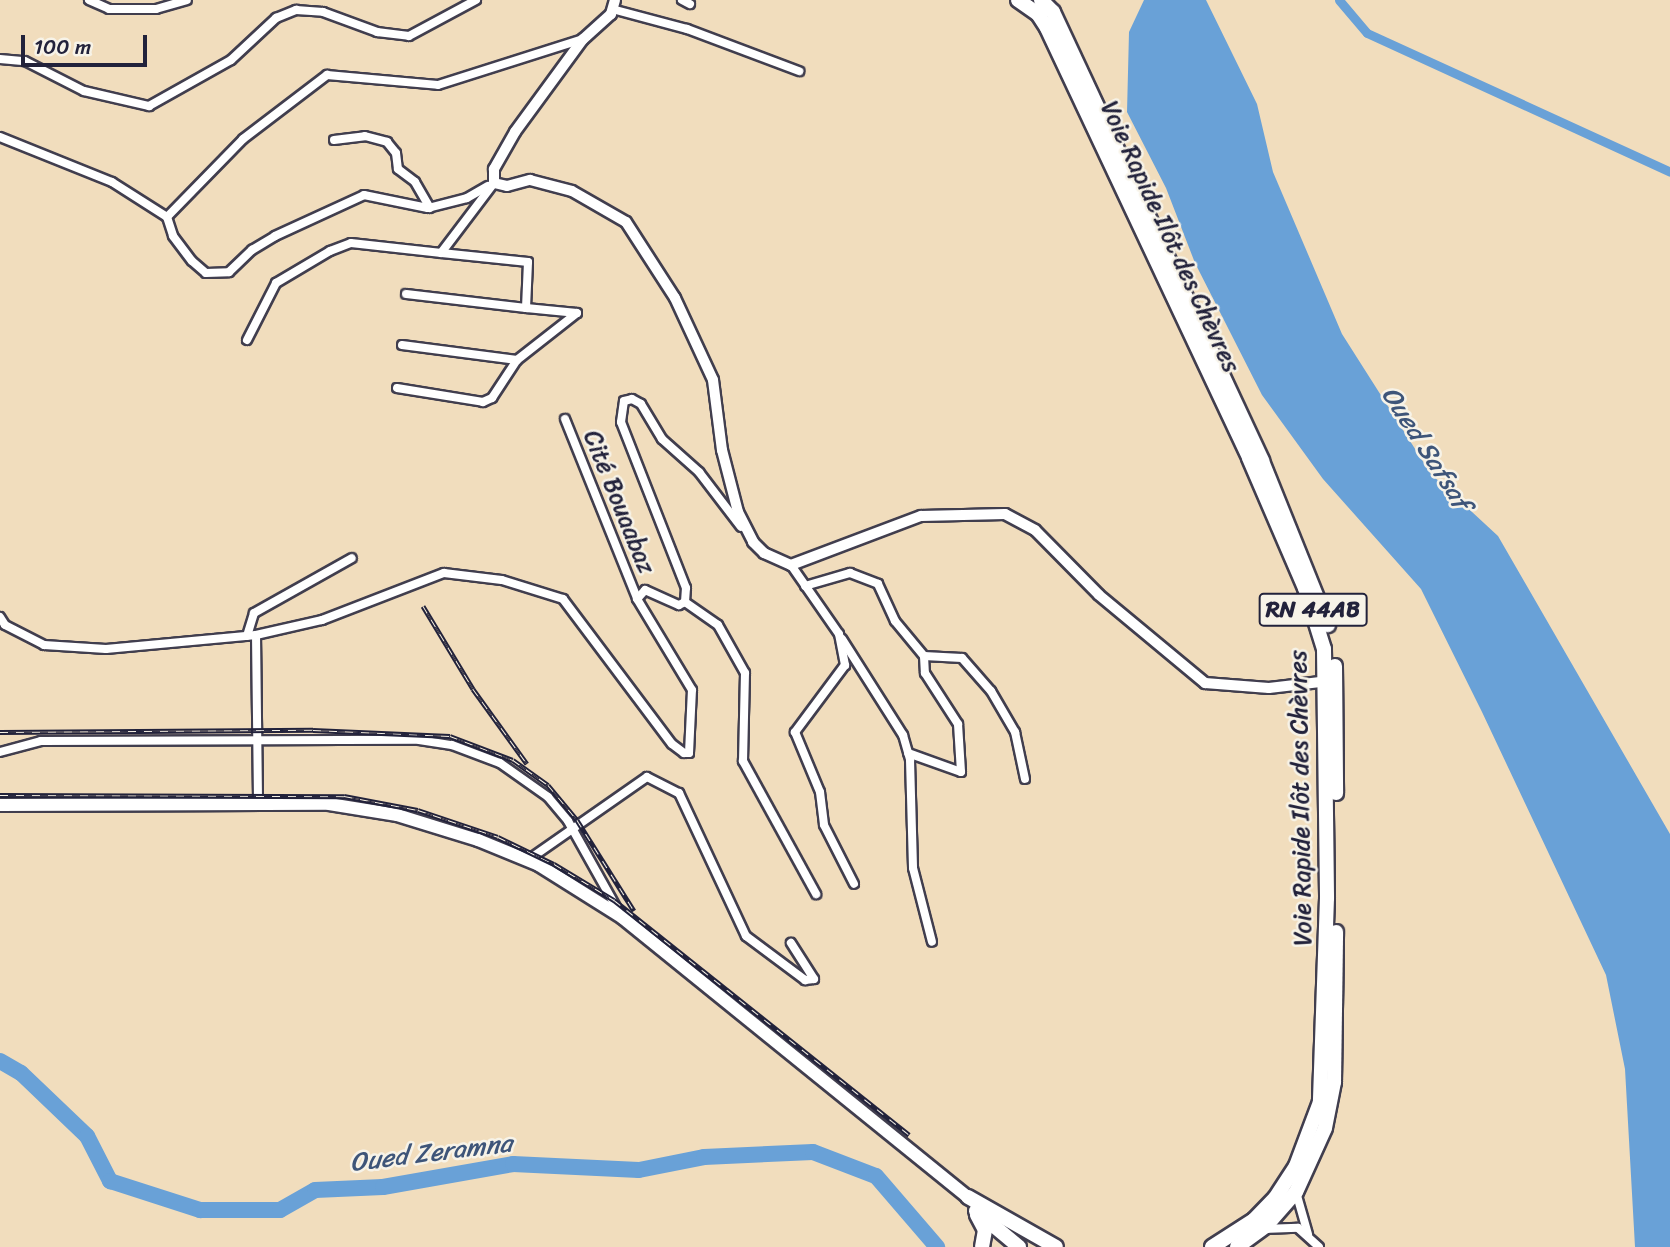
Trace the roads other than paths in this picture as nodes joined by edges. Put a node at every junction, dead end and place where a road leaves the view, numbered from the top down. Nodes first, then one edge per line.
1 (89, 0) edge
2 (187, 0) edge
3 (476, 0) edge
4 (1018, 0) edge
5 (1041, 0) edge
6 (613, 5) edge
7 (583, 39) junction
8 (0, 59) edge
9 (799, 71) dead end
10 (0, 137) edge
11 (334, 140) dead end
12 (494, 183) junction
13 (430, 208) junction
14 (167, 217) junction
15 (441, 253) junction
16 (406, 294) dead end
17 (526, 308) junction
18 (247, 340) dead end
19 (402, 345) dead end
20 (517, 360) junction
21 (397, 388) dead end
22 (565, 419) dead end
23 (753, 542) junction
24 (352, 558) dead end
25 (791, 565) junction
26 (805, 586) junction
27 (637, 599) junction
28 (685, 602) junction
29 (0, 617) edge
30 (839, 634) junction
31 (252, 635) junction
32 (924, 656) junction
33 (1331, 681) junction
34 (256, 741) junction
35 (0, 752) edge
36 (908, 752) junction
37 (1025, 779) dead end
38 (258, 804) junction
39 (0, 805) edge
40 (573, 831) junction
41 (528, 860) junction
42 (854, 884) dead end
43 (816, 894) dead end
44 (623, 918) junction
45 (932, 942) dead end
46 (791, 943) dead end
47 (1296, 1192) junction
48 (967, 1199) junction
49 (1260, 1230) junction
50 (1308, 1234) junction
51 (1015, 1246) edge
52 (982, 1247) edge
53 (992, 1247) edge
54 (1044, 1247) edge
55 (1056, 1247) edge
56 (1212, 1247) edge
57 (1237, 1247) edge
58 (1319, 1247) edge

1 - 2 street
3 - 8 street
4 - 33 highway, Voie Rapide Ilôt des Chèvres / RN 44AB
5 - 33 highway, Voie Rapide Ilôt des Chèvres / RN 44AB
6 - 7 street
6 - 9 street
7 - 12 street
7 - 14 street
10 - 14 street
11 - 13 street
12 - 13 street
12 - 15 street
12 - 23 street
13 - 14 street
15 - 17 street
15 - 18 street
16 - 17 street
17 - 20 street
19 - 20 street
20 - 21 street
22 - 27 street, Cité Bouaabaz
23 - 25 street
23 - 28 street
24 - 31 street
25 - 26 street
25 - 33 street
26 - 30 street
26 - 32 street
27 - 28 street
27 - 31 street, Cité Bouaabaz
28 - 43 street
29 - 31 street
30 - 36 street
30 - 42 street
31 - 34 street
32 - 36 street
32 - 37 street
33 - 47 highway, Voie Rapide Ilôt des Chèvres / RN 44AB
33 - 56 highway, Voie Rapide Ilôt des Chèvres / RN 44AB
34 - 35 street
34 - 38 street
34 - 40 street
36 - 45 street
38 - 39 main road
38 - 41 main road
40 - 41 street
40 - 44 street
40 - 46 street
41 - 44 main road
44 - 48 main road
47 - 49 highway, Voie Rapide Ilôt des Chèvres / RN 44AB
47 - 50 street
48 - 51 highway
48 - 52 highway
48 - 55 highway
49 - 50 street
49 - 57 highway, Voie Rapide Ilôt des Chèvres / RN 44AB
50 - 58 street
51 - 53 highway
51 - 54 highway

